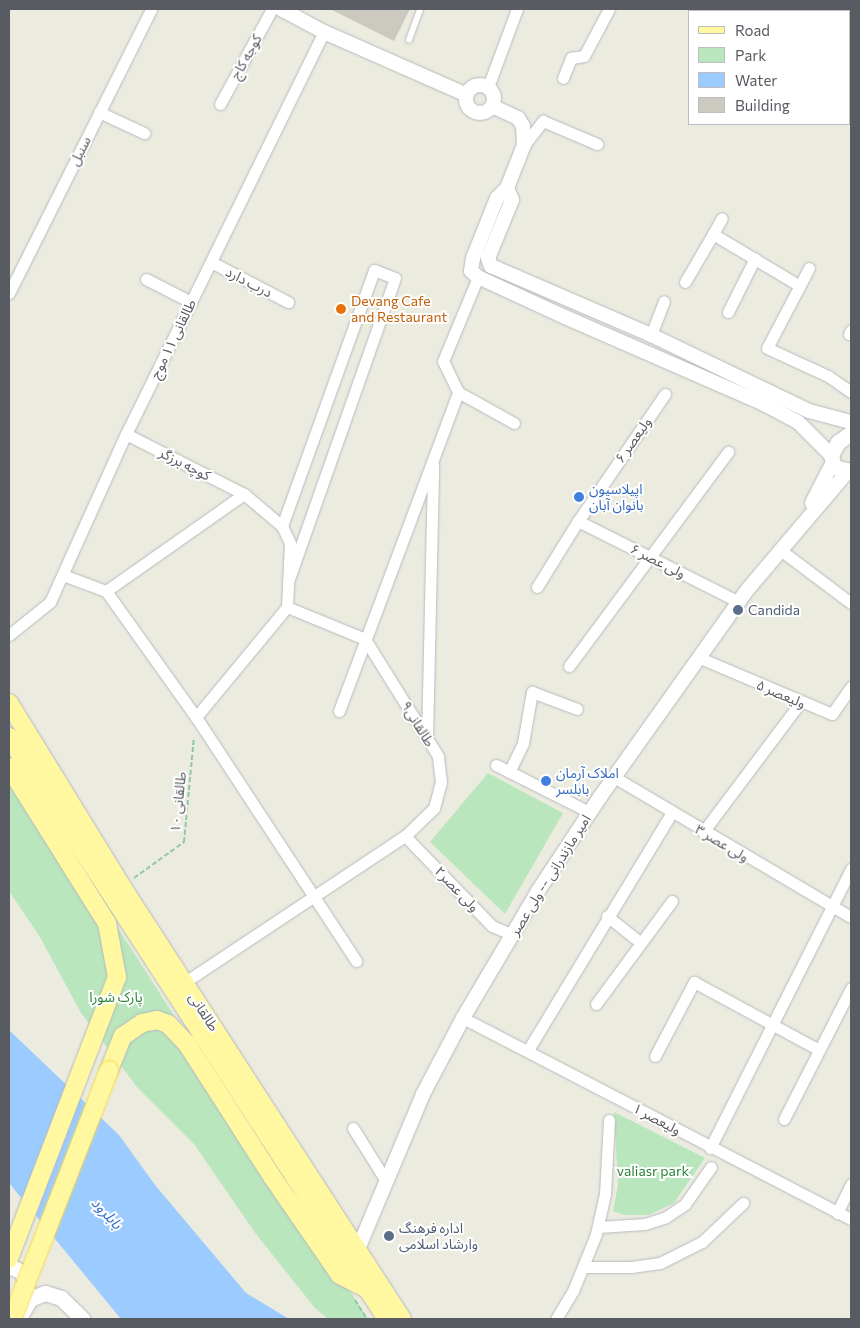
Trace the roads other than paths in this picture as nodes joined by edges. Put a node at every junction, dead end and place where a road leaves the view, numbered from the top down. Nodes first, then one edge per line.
1 (151, 9) edge
2 (272, 9) edge
3 (281, 9) edge
4 (420, 9) edge
5 (517, 9) edge
6 (609, 9) edge
7 (324, 32) junction
8 (409, 40) dead end
9 (563, 78) dead end
10 (488, 87) junction
11 (467, 95) junction
12 (220, 104) dead end
13 (492, 106) junction
14 (99, 112) junction
15 (144, 133) dead end
16 (597, 144) dead end
17 (524, 146) junction
18 (507, 188) junction
19 (722, 218) dead end
20 (713, 234) junction
21 (755, 258) junction
22 (211, 262) junction
23 (809, 268) dead end
24 (478, 277) junction
25 (146, 279) dead end
26 (685, 282) dead end
27 (800, 286) junction
28 (9, 293) edge
29 (664, 301) dead end
30 (191, 302) junction
31 (288, 302) dead end
32 (728, 312) dead end
33 (612, 318) junction
34 (605, 334) junction
35 (651, 335) junction
36 (458, 392) junction
37 (851, 392) edge
38 (665, 394) dead end
39 (851, 422) edge
40 (514, 423) dead end
41 (851, 432) edge
42 (126, 434) junction
43 (728, 452) dead end
44 (433, 457) junction
45 (831, 460) junction
46 (849, 471) edge
47 (244, 494) junction
48 (578, 520) junction
49 (802, 522) junction
50 (282, 526) junction
51 (779, 550) junction
52 (650, 557) junction
53 (63, 575) junction
54 (288, 582) junction
55 (537, 587) dead end
56 (106, 591) junction
57 (739, 602) junction
58 (851, 603) edge
59 (287, 607) junction
60 (9, 635) edge
61 (365, 639) junction
62 (700, 658) junction
63 (569, 666) dead end
64 (851, 687) edge
65 (9, 703) edge
66 (800, 703) junction
67 (577, 709) dead end
68 (339, 712) dead end
69 (196, 717) junction
70 (9, 737) edge
71 (427, 738) junction
72 (496, 765) dead end
73 (509, 772) junction
74 (12, 773) edge
75 (614, 777) junction
76 (589, 812) junction
77 (672, 812) junction
78 (703, 832) junction
79 (405, 836) junction
80 (851, 869) edge
81 (311, 897) junction
82 (672, 901) dead end
83 (832, 906) junction
84 (607, 916) junction
85 (851, 917) edge
86 (513, 935) junction
87 (641, 943) junction
88 (356, 961) dead end
89 (185, 982) junction
90 (851, 988) edge
91 (596, 1004) dead end
92 (462, 1018) junction
93 (773, 1025) junction
94 (528, 1050) junction
95 (819, 1050) junction
96 (655, 1056) dead end
97 (784, 1118) dead end
98 (609, 1120) dead end
99 (353, 1128) dead end
100 (710, 1148) junction
101 (710, 1167) dead end
102 (386, 1181) junction
103 (851, 1184) edge
104 (743, 1203) dead end
105 (837, 1213) junction
106 (851, 1219) edge
107 (598, 1227) junction
108 (352, 1252) junction
109 (10, 1264) edge
110 (584, 1267) junction
111 (368, 1289) junction
112 (17, 1316) edge
113 (83, 1319) edge
114 (387, 1319) edge
115 (402, 1319) edge
116 (556, 1319) edge

1 - 14 street, سنبل
2 - 12 street, کوجه کاج
3 - 7 street
4 - 8 lane
5 - 10 street
6 - 9 street
7 - 11 street
7 - 22 street, طالقانی ۱۱ موج
10 - 11 street
10 - 13 street
11 - 13 street
13 - 17 street
14 - 15 street
14 - 28 street, سنبل
16 - 17 street
17 - 18 street
18 - 24 street
18 - 33 street
19 - 20 street
20 - 21 street
20 - 26 street
21 - 27 street
21 - 32 street
22 - 30 street, طالقانی ۱۱ موج
22 - 31 street, درب دارد
23 - 27 street
24 - 34 street
24 - 36 street
25 - 30 street
27 - 37 street
29 - 35 street
30 - 42 street, طالقانی ۱۱ موج
33 - 34 street
33 - 35 street
34 - 45 street
35 - 39 street
36 - 40 street
36 - 44 street
38 - 48 street, ولیعصر ۶
41 - 45 main road
42 - 47 street, کوچه برزگر
42 - 53 street, طالقانی ۱۱ موج
43 - 52 street
44 - 61 street
44 - 71 street
45 - 46 main road
45 - 49 street
46 - 49 street
47 - 50 street, کوچه برزگر
47 - 56 street
48 - 52 street, ولی عصر ۶
48 - 55 street, ولیعصر ۶
49 - 51 street, امیر مازندرانی -- ولی عصر
50 - 54 street
50 - 54 street
51 - 57 street, امیر مازندرانی -- ولی عصر
51 - 58 street
52 - 57 street, ولی عصر ۶
52 - 63 street
53 - 56 street
53 - 60 street, طالقانی ۱۱ موج
54 - 59 street
56 - 69 street
57 - 62 street, امیر مازندرانی -- ولی عصر
59 - 61 street
59 - 69 street
61 - 68 street
61 - 71 street, طالقانی۹
62 - 66 street, ولیعصر ۵
62 - 75 street, امیر مازندرانی -- ولی عصر
64 - 66 street, ولیعصر ۵
65 - 89 main road, طالقانی
66 - 78 street
67 - 73 street
69 - 81 street
70 - 108 main road, طالقانی
71 - 79 street, طالقانی۹
72 - 73 street
73 - 76 street
74 - 109 main road
75 - 76 street, امیر مازندرانی -- ولی عصر
75 - 77 street, ولی عصر ۳
76 - 86 street, امیر مازندرانی -- ولی عصر
77 - 78 street, ولی عصر ۳
77 - 84 street
78 - 83 street, ولی عصر ۳
79 - 81 street, طالقانی۹
79 - 86 street, ولی عصر۲
80 - 83 street
81 - 88 street
81 - 89 street, طالقانی۹
82 - 87 street
83 - 85 street, ولی عصر ۳
83 - 93 street
84 - 87 street
84 - 94 street
86 - 92 street, امیر مازندرانی -- ولی عصر
87 - 91 street
89 - 108 main road, طالقانی
90 - 95 street
92 - 94 street, ولیعصر ۱
92 - 102 street, امیر مازندرانی -- ولی عصر
93 - 95 street
93 - 96 street
93 - 100 street
94 - 100 street, ولیعصر ۱
95 - 97 street
98 - 107 street
99 - 102 street
100 - 105 street, ولیعصر ۱
101 - 107 street
102 - 108 street, امیر مازندرانی -- ولی عصر
103 - 105 street
104 - 110 street
105 - 106 street, ولیعصر ۱
107 - 110 street
108 - 111 main road, طالقانی
108 - 115 main road, طالقانی
109 - 112 main road
110 - 116 street
111 - 112 main road, bridge
111 - 114 main road, طالقانی
112 - 113 main road

